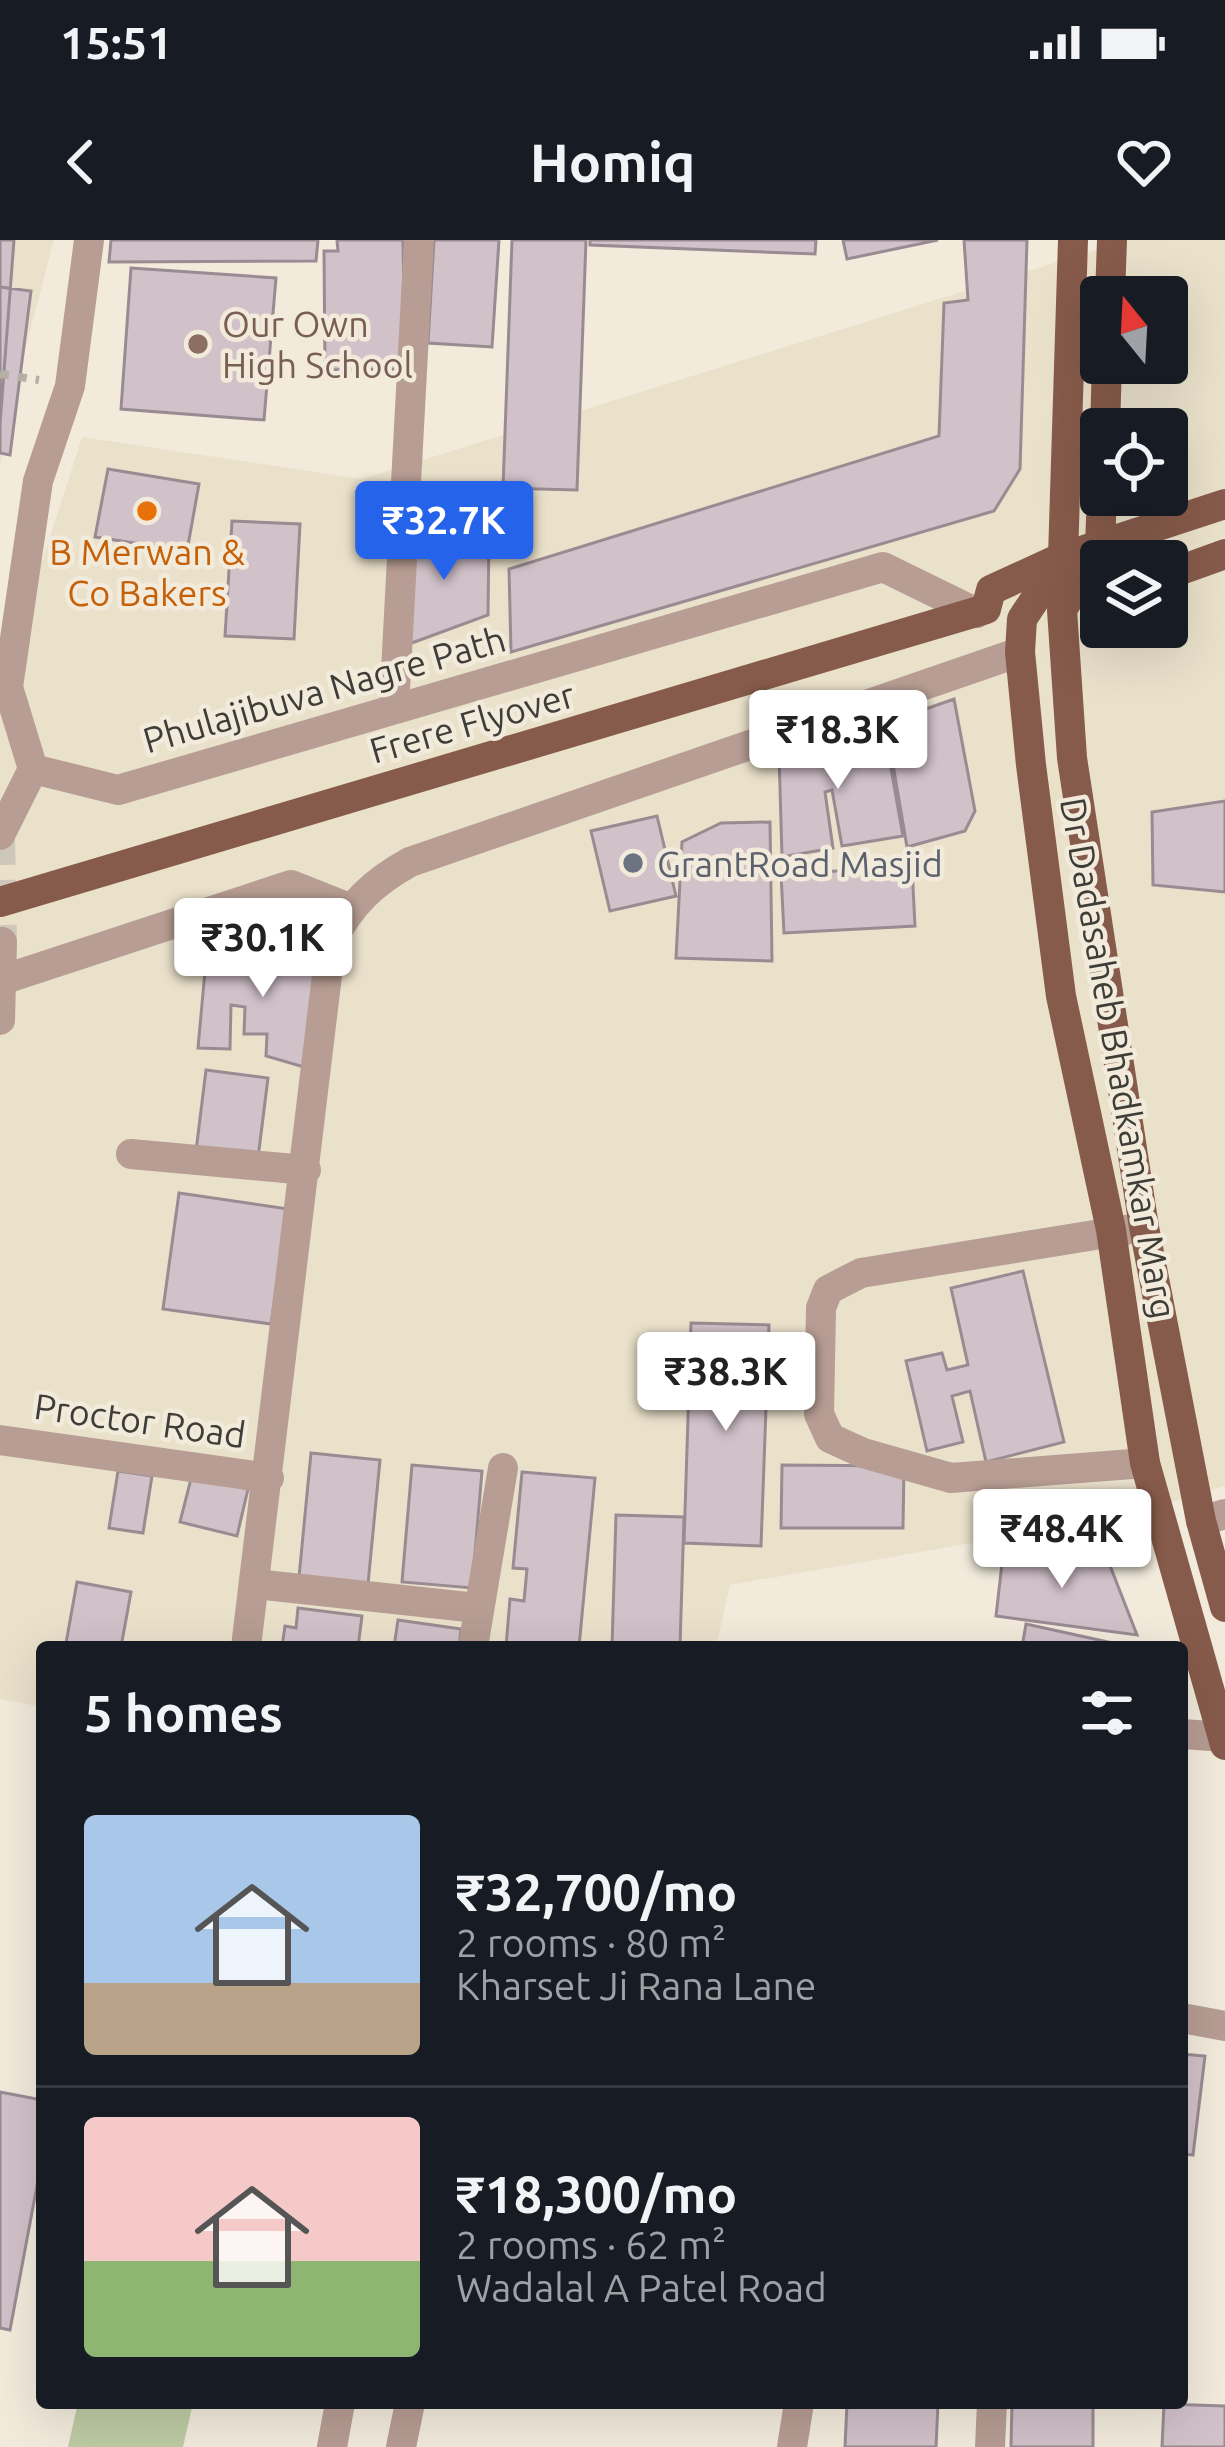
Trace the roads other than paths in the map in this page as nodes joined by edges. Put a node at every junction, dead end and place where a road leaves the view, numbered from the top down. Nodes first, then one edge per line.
1 (88, 240) edge
2 (419, 240) edge
3 (1072, 240) edge
4 (1112, 240) edge
5 (1111, 276) edge
6 (1225, 504) edge
7 (1115, 540) edge
8 (1080, 551) edge
9 (1225, 554) edge
10 (1063, 557) junction
11 (1188, 567) edge
12 (1080, 579) edge
13 (1080, 604) edge
14 (1062, 610) junction
15 (976, 613) junction
16 (1022, 619) junction
17 (1020, 652) junction
18 (394, 708) junction
19 (33, 769) junction
20 (0, 835) edge
21 (0, 902) edge
22 (349, 908) junction
23 (2, 943) edge
24 (2, 980) edge
25 (0, 1020) edge
26 (131, 1154) dead end
27 (305, 1170) junction
28 (1144, 1226) junction
29 (1111, 1231) junction
30 (0, 1440) edge
31 (1145, 1463) junction
32 (503, 1468) dead end
33 (269, 1478) junction
34 (1213, 1518) edge
35 (255, 1584) junction
36 (1225, 1607) edge
37 (477, 1608) junction
38 (247, 1641) edge
39 (474, 1641) edge
40 (1188, 1735) edge
41 (1224, 1740) edge
42 (1188, 2019) edge
43 (1225, 2026) edge
44 (339, 2409) edge
45 (409, 2409) edge
46 (798, 2409) edge
47 (992, 2409) edge
48 (332, 2447) edge
49 (401, 2447) edge
50 (792, 2447) edge
51 (990, 2447) edge

1 - 19 street
2 - 18 street
3 - 10 main road
4 - 5 main road
6 - 7 main road
8 - 10 main road
9 - 11 main road
10 - 15 main road
10 - 16 main road
12 - 14 main road
13 - 14 main road
14 - 16 main road
14 - 28 main road, Dr Dadasaheb Bhadkamkar Marg
15 - 16 main road
15 - 18 street, Phulajibuva Nagre Path
15 - 21 main road, Frere Flyover
16 - 17 main road, Dr Dadasaheb Bhadkamkar Marg
17 - 22 street
17 - 29 main road, Dr Dadasaheb Bhadkamkar Marg
18 - 19 street, Phulajibuva Nagre Path
19 - 20 street
22 - 24 street
22 - 27 street
23 - 24 street
24 - 25 street
26 - 27 street
27 - 33 street
28 - 29 street
28 - 34 main road, Dr Dadasaheb Bhadkamkar Marg
29 - 31 main road, Dr Dadasaheb Bhadkamkar Marg
29 - 31 street
30 - 33 street, Proctor Road
31 - 41 main road, Dr Dadasaheb Bhadkamkar Marg
32 - 37 street
33 - 35 street
34 - 36 main road, Dr Dadasaheb Bhadkamkar Marg
35 - 37 street
35 - 38 street
37 - 39 street
40 - 41 street
42 - 43 street
44 - 48 street
45 - 49 street
46 - 50 street
47 - 51 street

